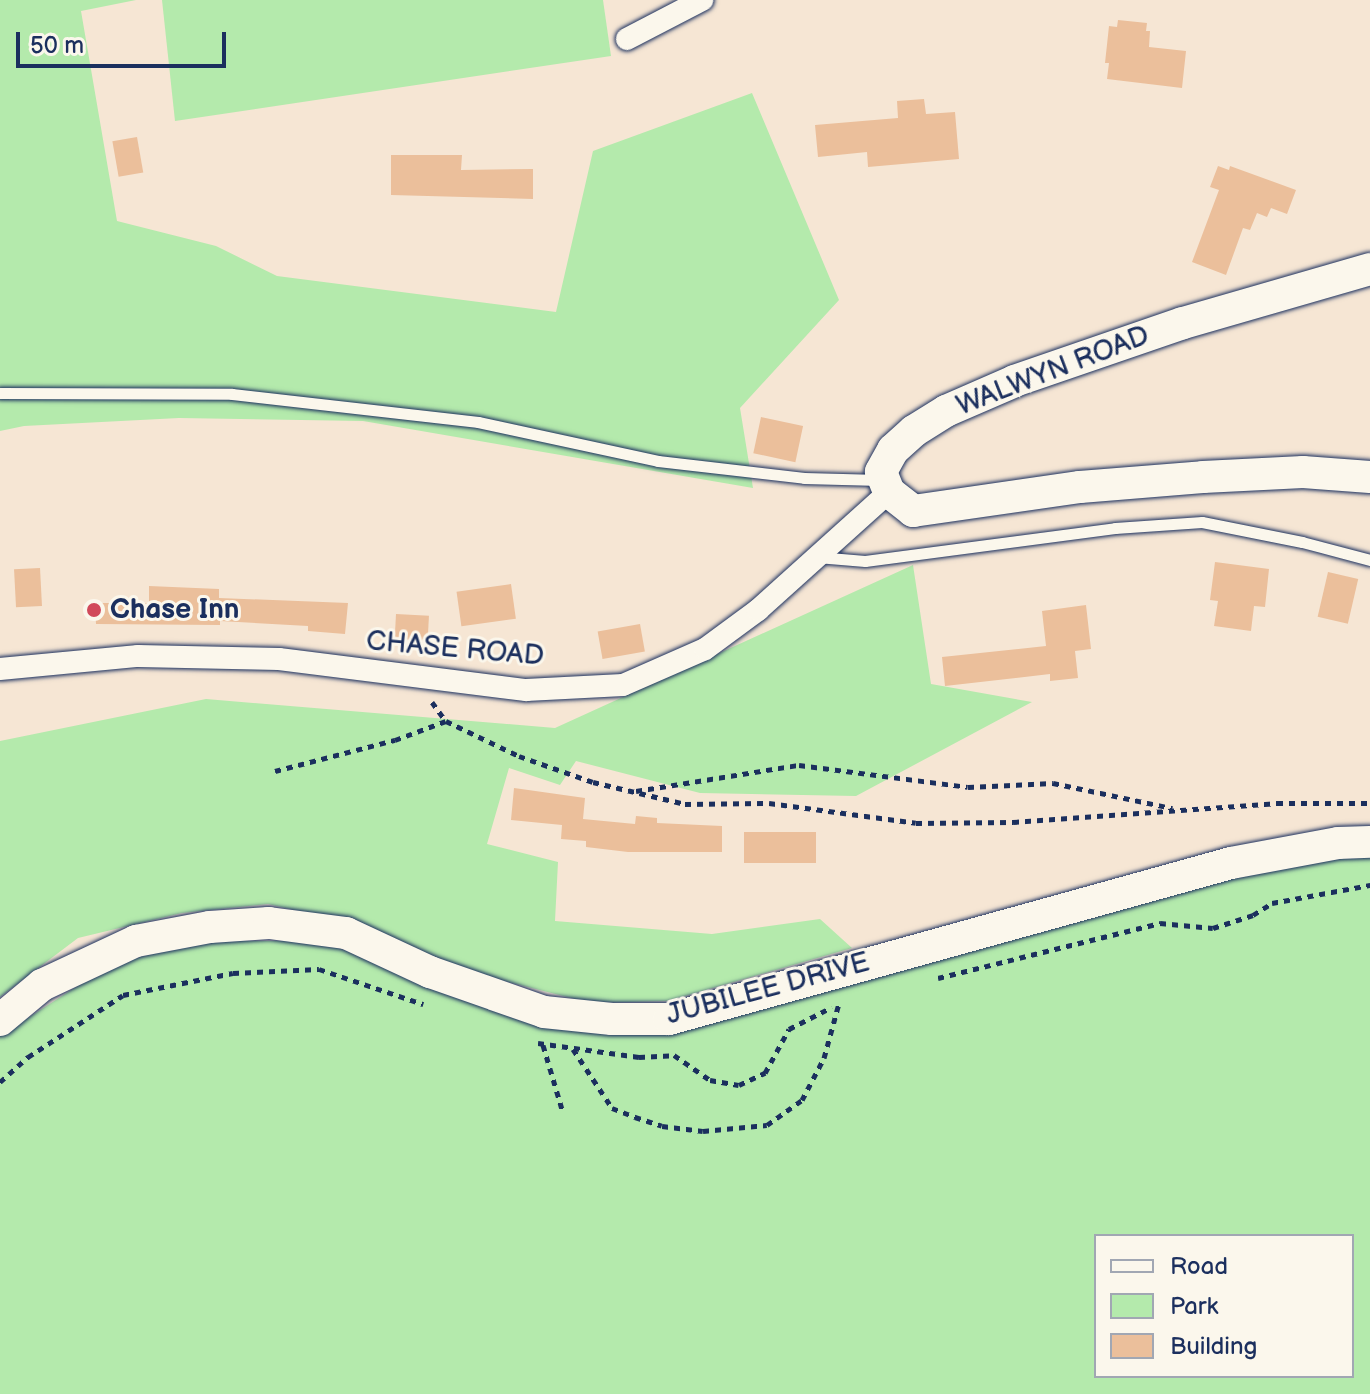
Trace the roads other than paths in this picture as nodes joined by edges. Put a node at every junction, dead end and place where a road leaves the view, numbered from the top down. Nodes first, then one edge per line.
1 (702, 0) edge
2 (627, 39) dead end
3 (1370, 269) edge
4 (0, 393) edge
5 (1370, 477) edge
6 (887, 486) junction
7 (817, 557) junction
8 (1370, 560) edge
9 (0, 669) edge
10 (1370, 842) edge
11 (0, 1020) edge

1 - 2 street
3 - 6 main road, WALWYN ROAD
4 - 6 lane
5 - 6 main road
6 - 7 street, CHASE ROAD
7 - 8 lane
7 - 9 street, CHASE ROAD
10 - 11 main road, JUBILEE DRIVE

